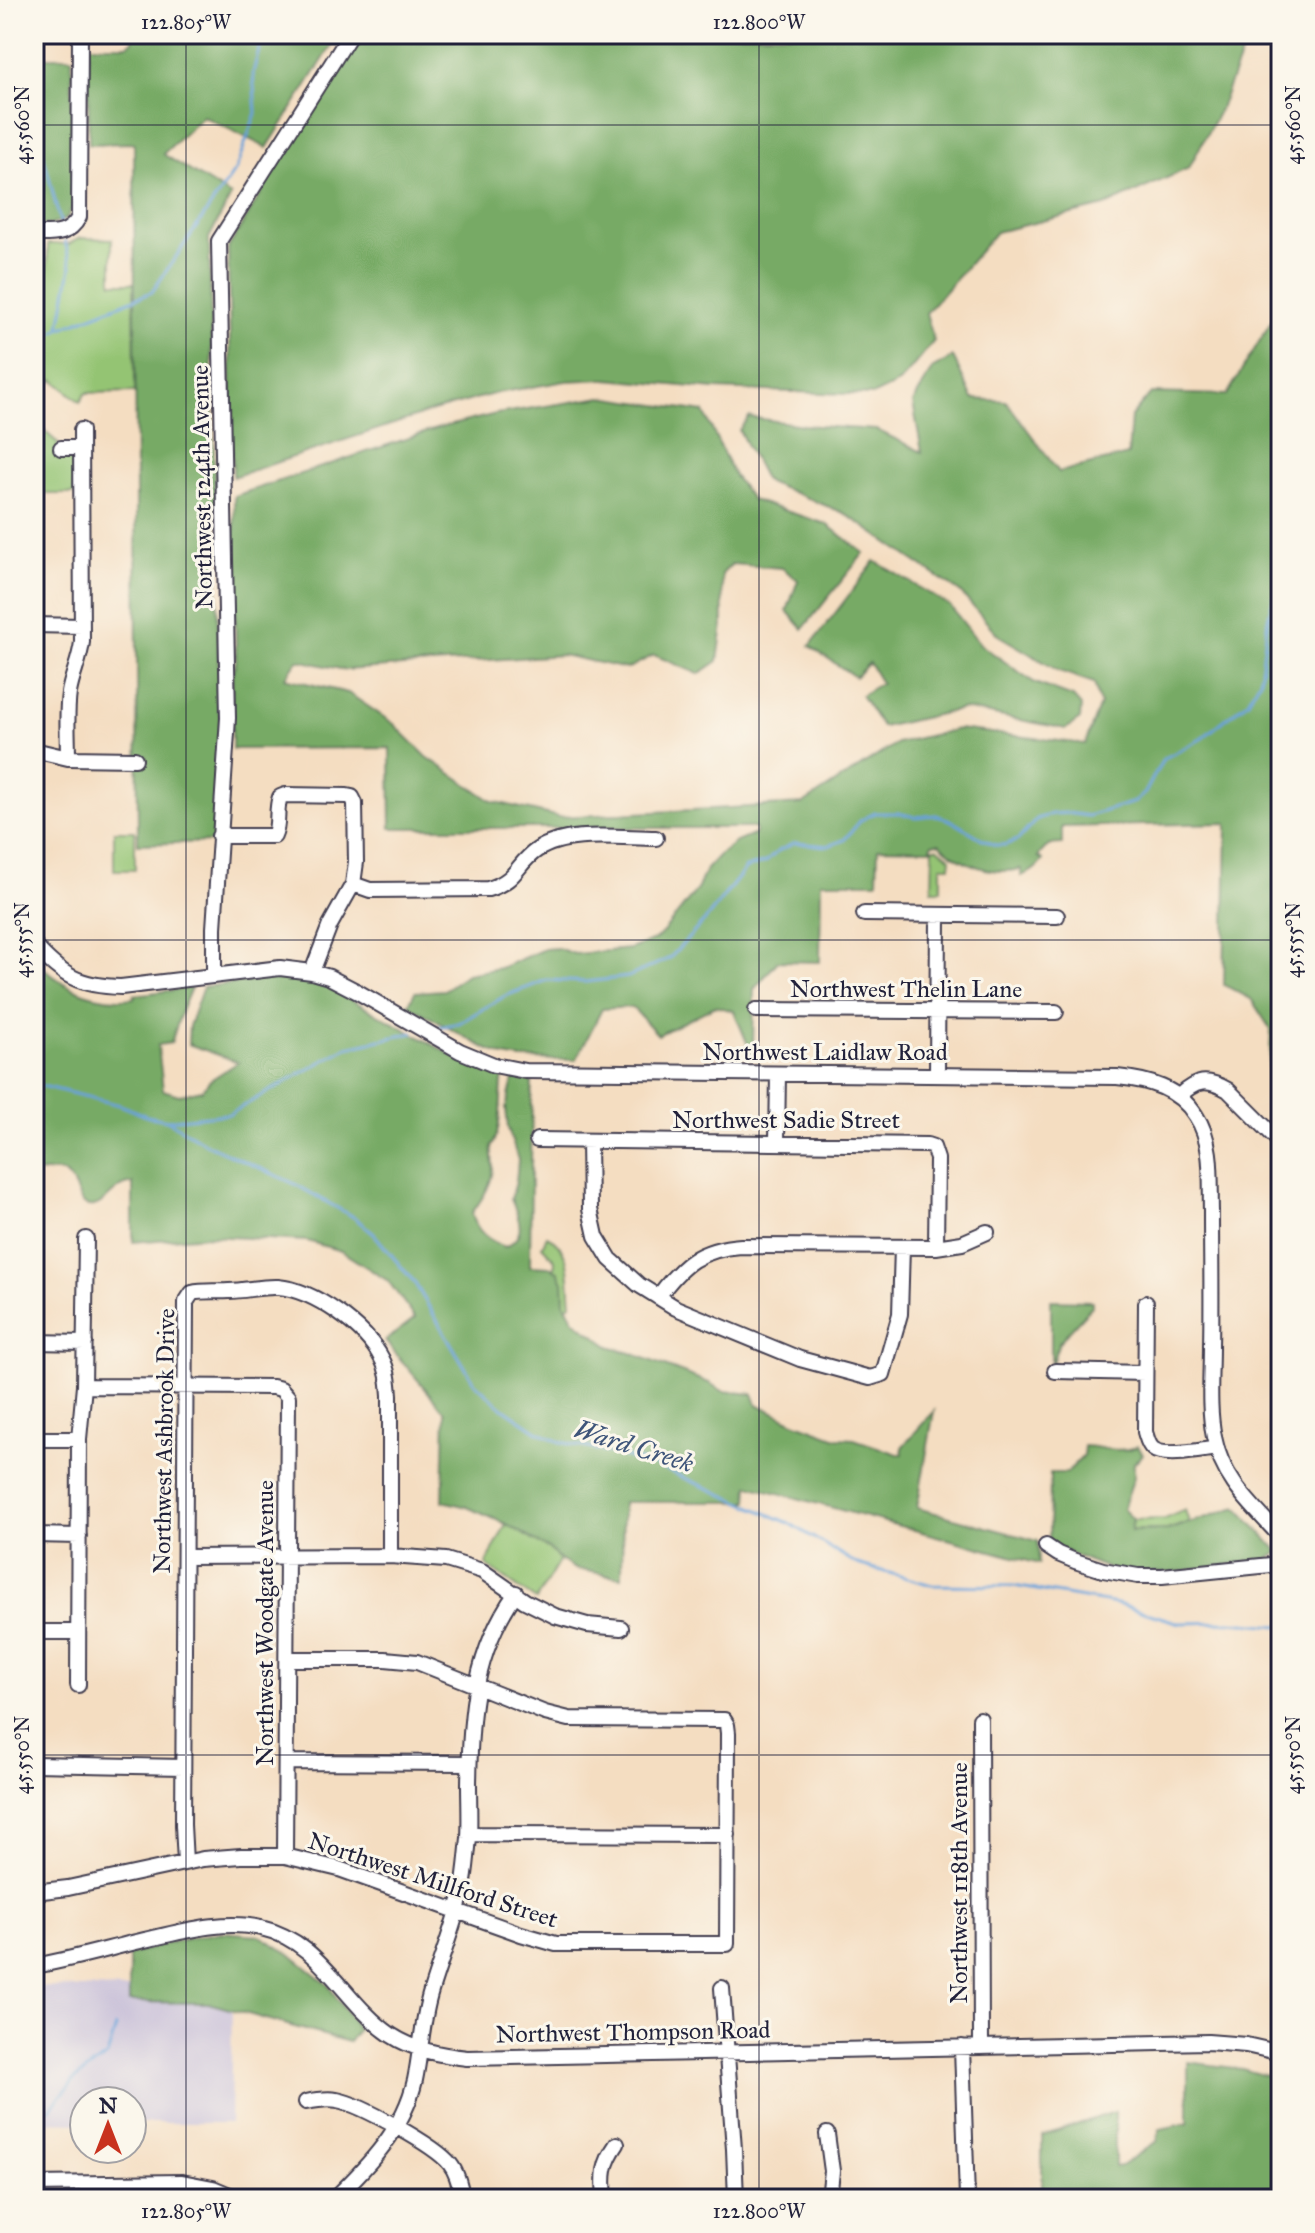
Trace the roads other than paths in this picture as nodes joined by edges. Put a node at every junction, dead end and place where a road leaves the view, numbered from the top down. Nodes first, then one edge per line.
1 (80, 34) edge
2 (349, 34) edge
3 (34, 234) edge
4 (81, 430) dead end
5 (61, 448) dead end
6 (81, 448) junction
7 (34, 625) edge
8 (82, 626) junction
9 (34, 750) edge
10 (68, 758) junction
11 (135, 759) dead end
12 (219, 836) junction
13 (656, 838) dead end
14 (353, 884) junction
15 (864, 914) dead end
16 (938, 915) junction
17 (1057, 916) dead end
18 (34, 945) edge
19 (312, 972) junction
20 (214, 976) junction
21 (756, 1010) dead end
22 (937, 1011) junction
23 (1056, 1012) dead end
24 (778, 1074) junction
25 (937, 1074) junction
26 (1179, 1096) junction
27 (537, 1140) dead end
28 (589, 1141) junction
29 (777, 1142) junction
30 (1281, 1143) edge
31 (987, 1232) dead end
32 (86, 1239) dead end
33 (902, 1247) junction
34 (936, 1247) junction
35 (658, 1297) junction
36 (1146, 1303) dead end
37 (34, 1342) edge
38 (85, 1343) junction
39 (1055, 1371) dead end
40 (1145, 1373) junction
41 (84, 1386) junction
42 (186, 1387) junction
43 (34, 1439) edge
44 (79, 1439) junction
45 (1217, 1448) junction
46 (34, 1535) edge
47 (79, 1536) junction
48 (1281, 1537) edge
49 (1046, 1546) dead end
50 (390, 1556) junction
51 (185, 1557) junction
52 (287, 1558) junction
53 (1281, 1564) edge
54 (516, 1593) junction
55 (621, 1628) dead end
56 (34, 1632) edge
57 (78, 1632) junction
58 (287, 1659) junction
59 (78, 1685) dead end
60 (476, 1686) junction
61 (980, 1719) dead end
62 (287, 1762) junction
63 (469, 1763) junction
64 (34, 1764) edge
65 (183, 1767) junction
66 (469, 1834) junction
67 (728, 1835) junction
68 (285, 1856) junction
69 (185, 1862) junction
70 (34, 1892) edge
71 (457, 1911) junction
72 (34, 1966) edge
73 (722, 1988) dead end
74 (962, 2047) junction
75 (981, 2047) junction
76 (420, 2048) junction
77 (727, 2051) junction
78 (1281, 2053) edge
79 (306, 2102) dead end
80 (395, 2127) junction
81 (827, 2134) dead end
82 (617, 2144) dead end
83 (34, 2184) edge
84 (239, 2199) edge
85 (334, 2199) edge
86 (463, 2199) edge
87 (605, 2199) edge
88 (736, 2199) edge
89 (829, 2199) edge
90 (967, 2199) edge

1 - 3 street
2 - 12 street, Northwest 124th Avenue
4 - 6 street
5 - 6 street
6 - 8 street
7 - 8 street
8 - 10 street
9 - 10 street
10 - 11 street
12 - 14 street
12 - 20 street, Northwest 124th Avenue
13 - 14 street
14 - 19 street
15 - 16 street
16 - 17 street
16 - 22 street
18 - 20 street, Northwest Laidlaw Road
19 - 20 street, Northwest Laidlaw Road
19 - 24 street, Northwest Laidlaw Road
21 - 22 street, Northwest Thelin Lane
22 - 23 street, Northwest Thelin Lane
22 - 25 street
24 - 25 street, Northwest Laidlaw Road
24 - 29 street
25 - 26 street, Northwest Laidlaw Road
26 - 30 street
26 - 45 street
27 - 28 street, Northwest Sadie Street
28 - 29 street, Northwest Sadie Street
28 - 35 street
29 - 34 street, Northwest Sadie Street
31 - 34 street
32 - 38 street
33 - 34 street
33 - 35 street
33 - 35 street
36 - 40 street
37 - 38 street
38 - 41 street
39 - 40 street
40 - 45 street
41 - 42 street
41 - 44 street
42 - 50 street, Northwest Ashbrook Drive
42 - 51 street, Northwest Ashbrook Drive
42 - 52 street, Northwest Woodgate Avenue
43 - 44 street
44 - 47 street
45 - 48 street
46 - 47 street
47 - 57 street
49 - 53 street
50 - 52 street
50 - 54 street
51 - 52 street
51 - 65 street, Northwest Ashbrook Drive
52 - 58 street, Northwest Woodgate Avenue
54 - 55 street
54 - 60 street
56 - 57 street
57 - 59 street
58 - 60 street
58 - 62 street, Northwest Woodgate Avenue
60 - 63 street
60 - 67 street
61 - 75 street, Northwest 118th Avenue
62 - 63 street
62 - 68 street, Northwest Woodgate Avenue
63 - 66 street
64 - 65 street
65 - 69 street, Northwest Ashbrook Drive
66 - 67 street
66 - 71 street
67 - 71 street, Northwest Millford Street
68 - 69 street, Northwest Millford Street
68 - 71 street, Northwest Millford Street
69 - 70 street, Northwest Millford Street
71 - 76 street
72 - 76 street, Northwest Thompson Road
73 - 77 street
74 - 75 street, Northwest Thompson Road
74 - 77 street, Northwest Thompson Road
74 - 90 street
75 - 78 street, Northwest Thompson Road
76 - 77 street, Northwest Thompson Road
76 - 80 street
77 - 88 street
79 - 80 street
80 - 85 street
80 - 86 street
81 - 89 street
82 - 87 street
83 - 84 street

